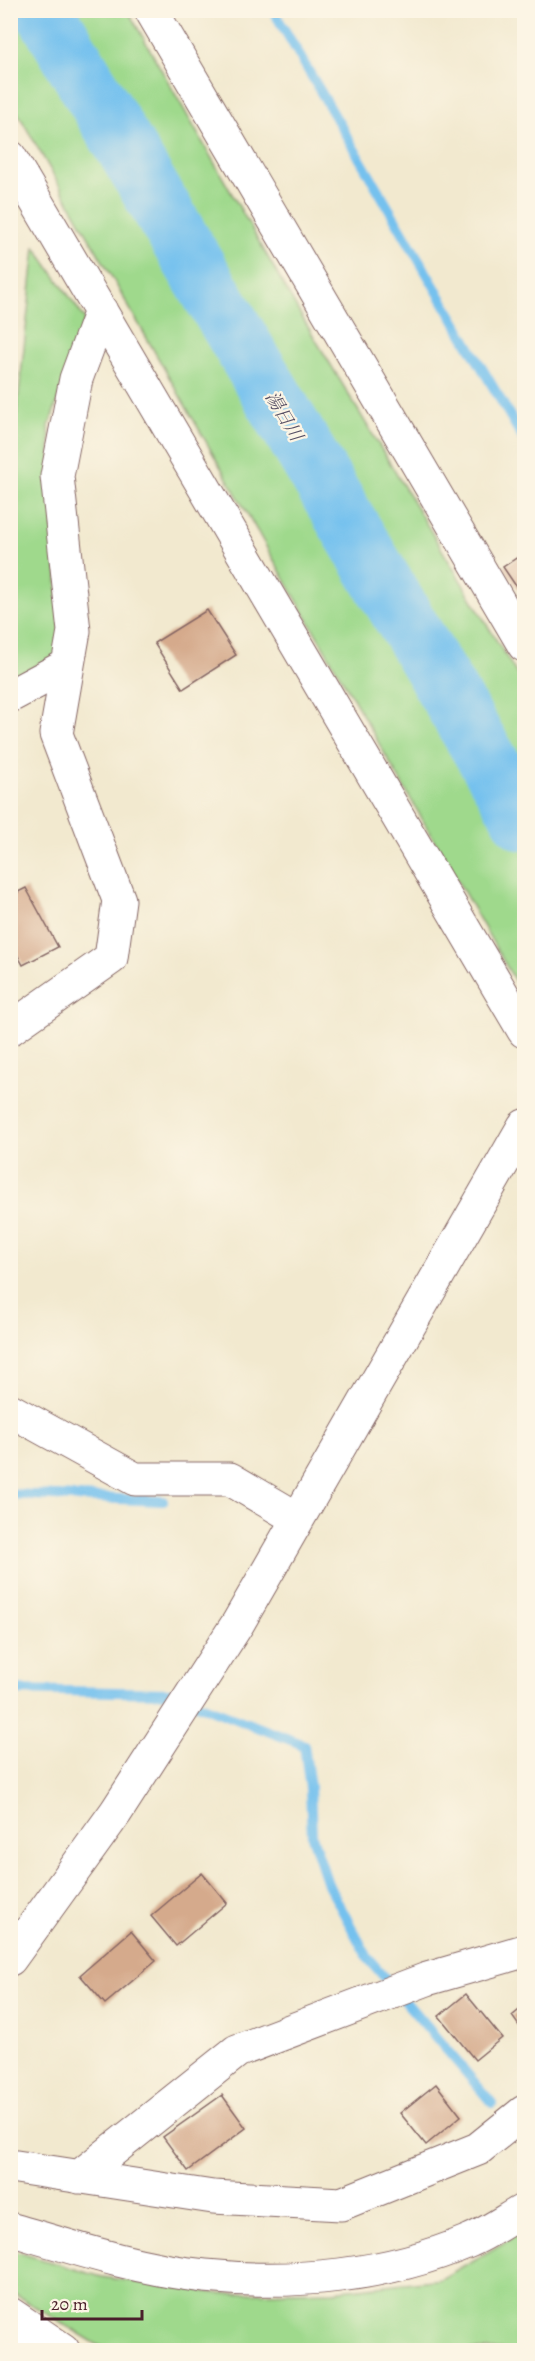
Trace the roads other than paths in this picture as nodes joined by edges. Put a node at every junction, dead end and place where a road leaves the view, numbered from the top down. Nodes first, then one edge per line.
1 (151, 10) edge
2 (10, 157) edge
3 (101, 311) junction
4 (525, 645) edge
5 (68, 665) junction
6 (10, 696) edge
7 (10, 1029) edge
8 (525, 1031) edge
9 (525, 1126) edge
10 (10, 1410) edge
11 (298, 1519) junction
12 (525, 1951) edge
13 (10, 1959) edge
14 (525, 2112) edge
15 (10, 2166) edge
16 (79, 2178) junction
17 (525, 2210) edge
18 (10, 2229) edge
19 (10, 2314) edge
20 (10, 2347) edge
21 (15, 2350) edge
22 (63, 2350) edge

1 - 4 main road
2 - 3 main road
3 - 5 main road
3 - 8 main road
5 - 6 main road
5 - 7 main road
9 - 11 main road
10 - 11 main road
11 - 13 main road
12 - 16 main road
14 - 16 main road
15 - 16 main road
17 - 18 main road
19 - 22 main road
20 - 21 main road

